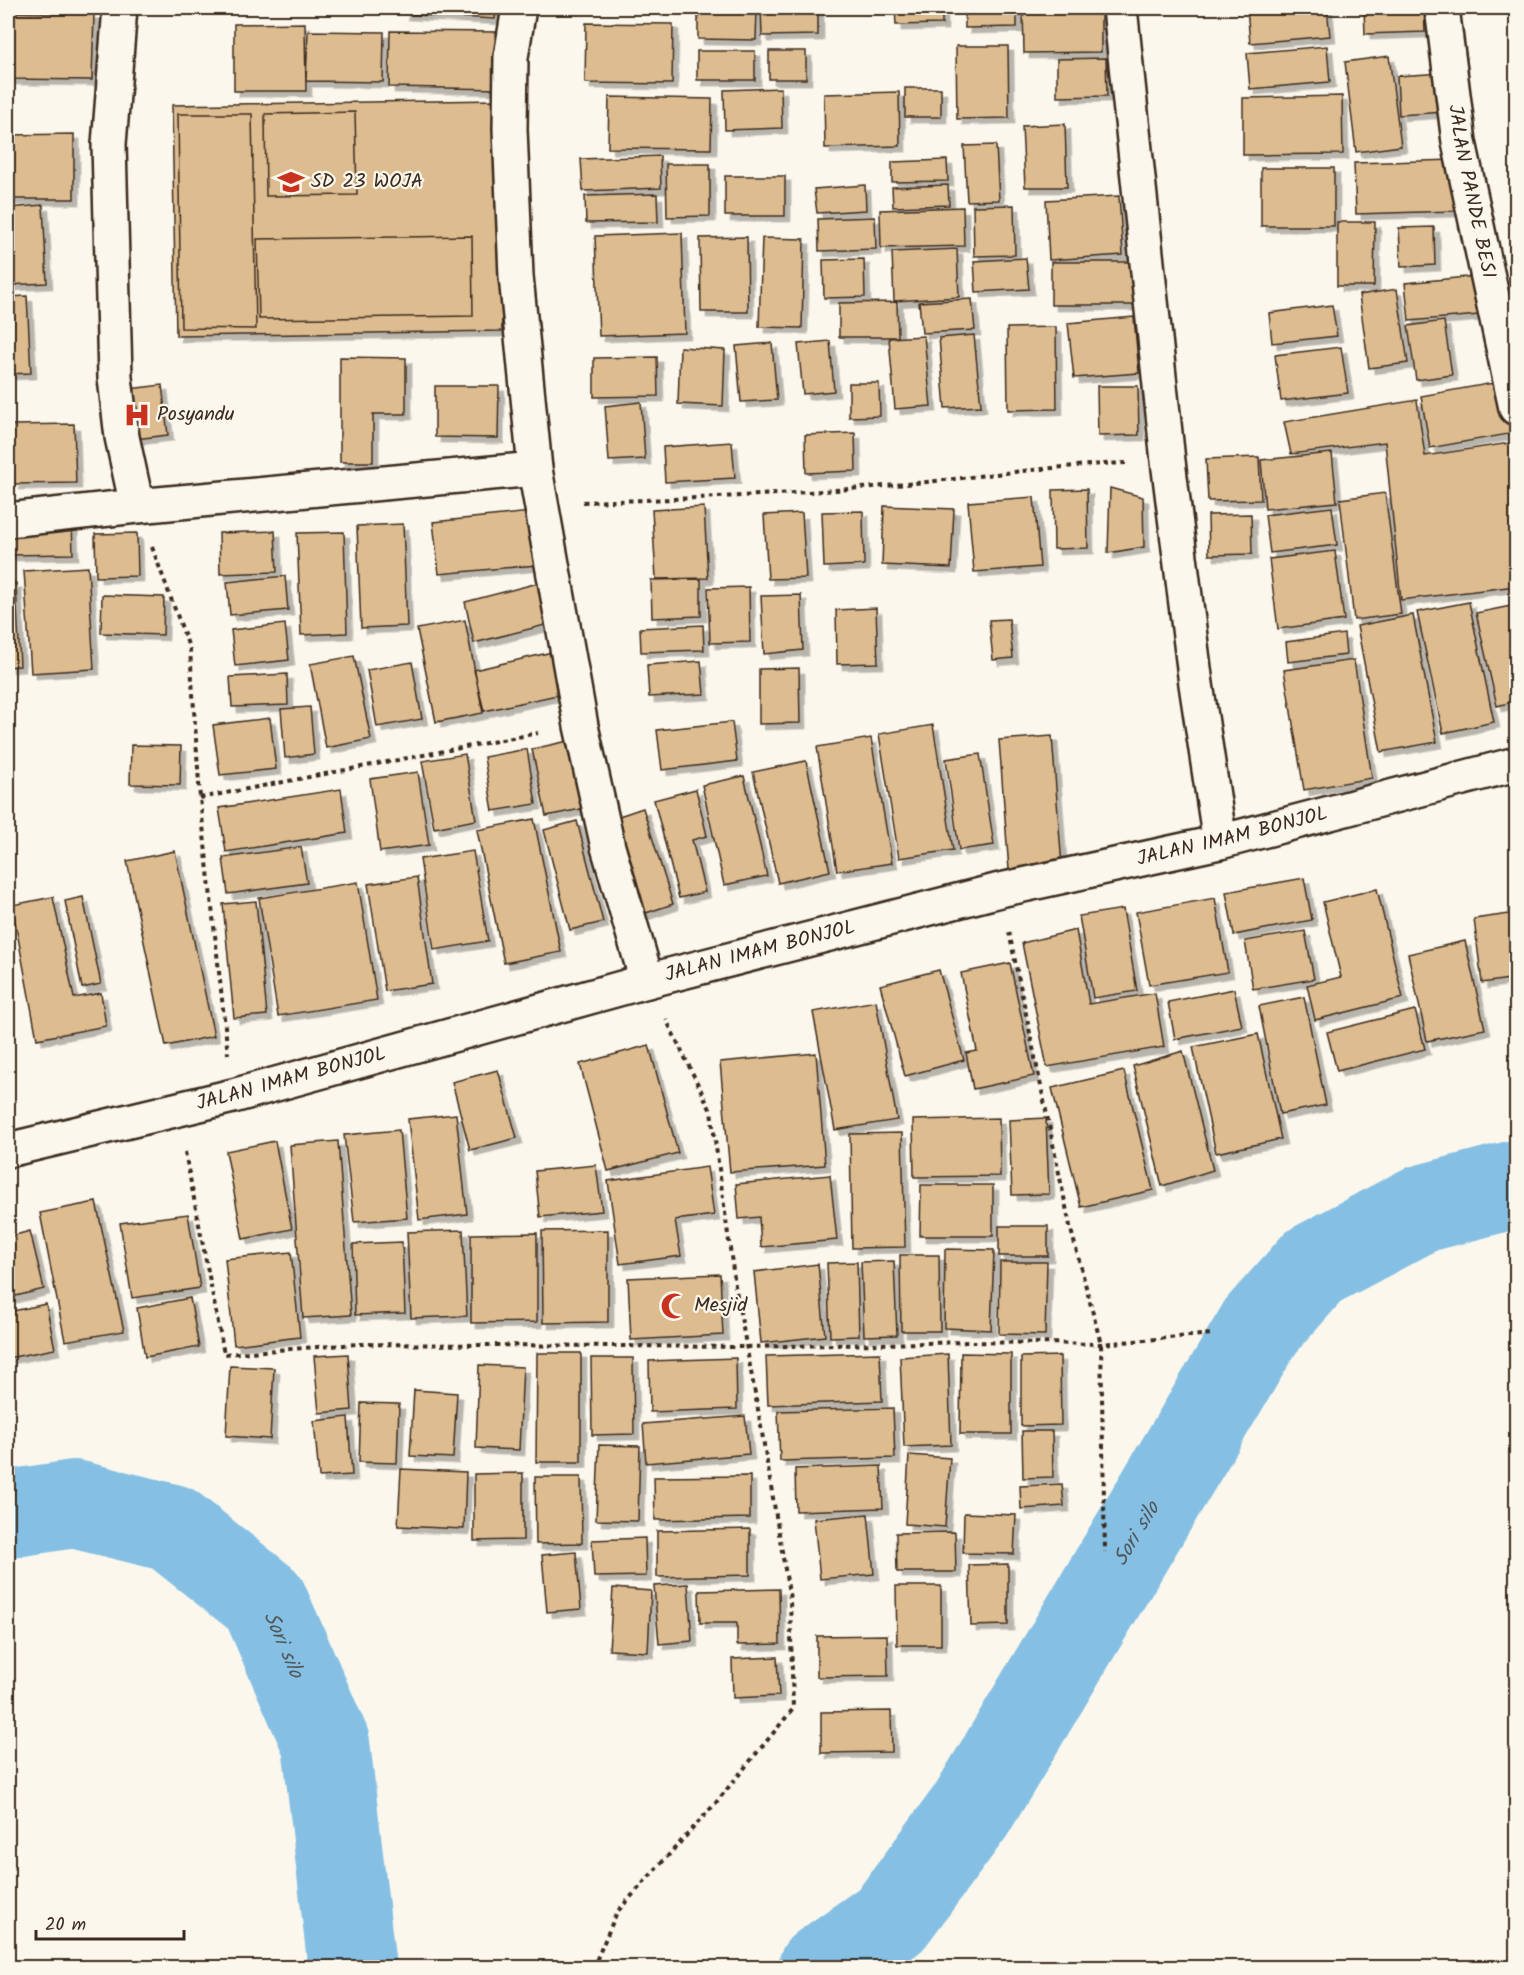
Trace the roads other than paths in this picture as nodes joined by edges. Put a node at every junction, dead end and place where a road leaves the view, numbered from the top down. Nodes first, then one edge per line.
1 (120, 8) edge
2 (519, 8) edge
3 (1120, 8) edge
4 (1442, 8) edge
5 (1516, 408) edge
6 (535, 470) junction
7 (137, 506) junction
8 (8, 520) edge
9 (1516, 764) edge
10 (1220, 842) junction
11 (647, 981) junction
12 (8, 1150) edge

1 - 7 main road
2 - 6 main road
3 - 10 main road
4 - 5 main road, JALAN PANDE BESI
6 - 7 main road
6 - 11 main road
7 - 8 main road
9 - 10 main road, JALAN IMAM BONJOL
10 - 11 main road, JALAN IMAM BONJOL
11 - 12 main road, JALAN IMAM BONJOL

